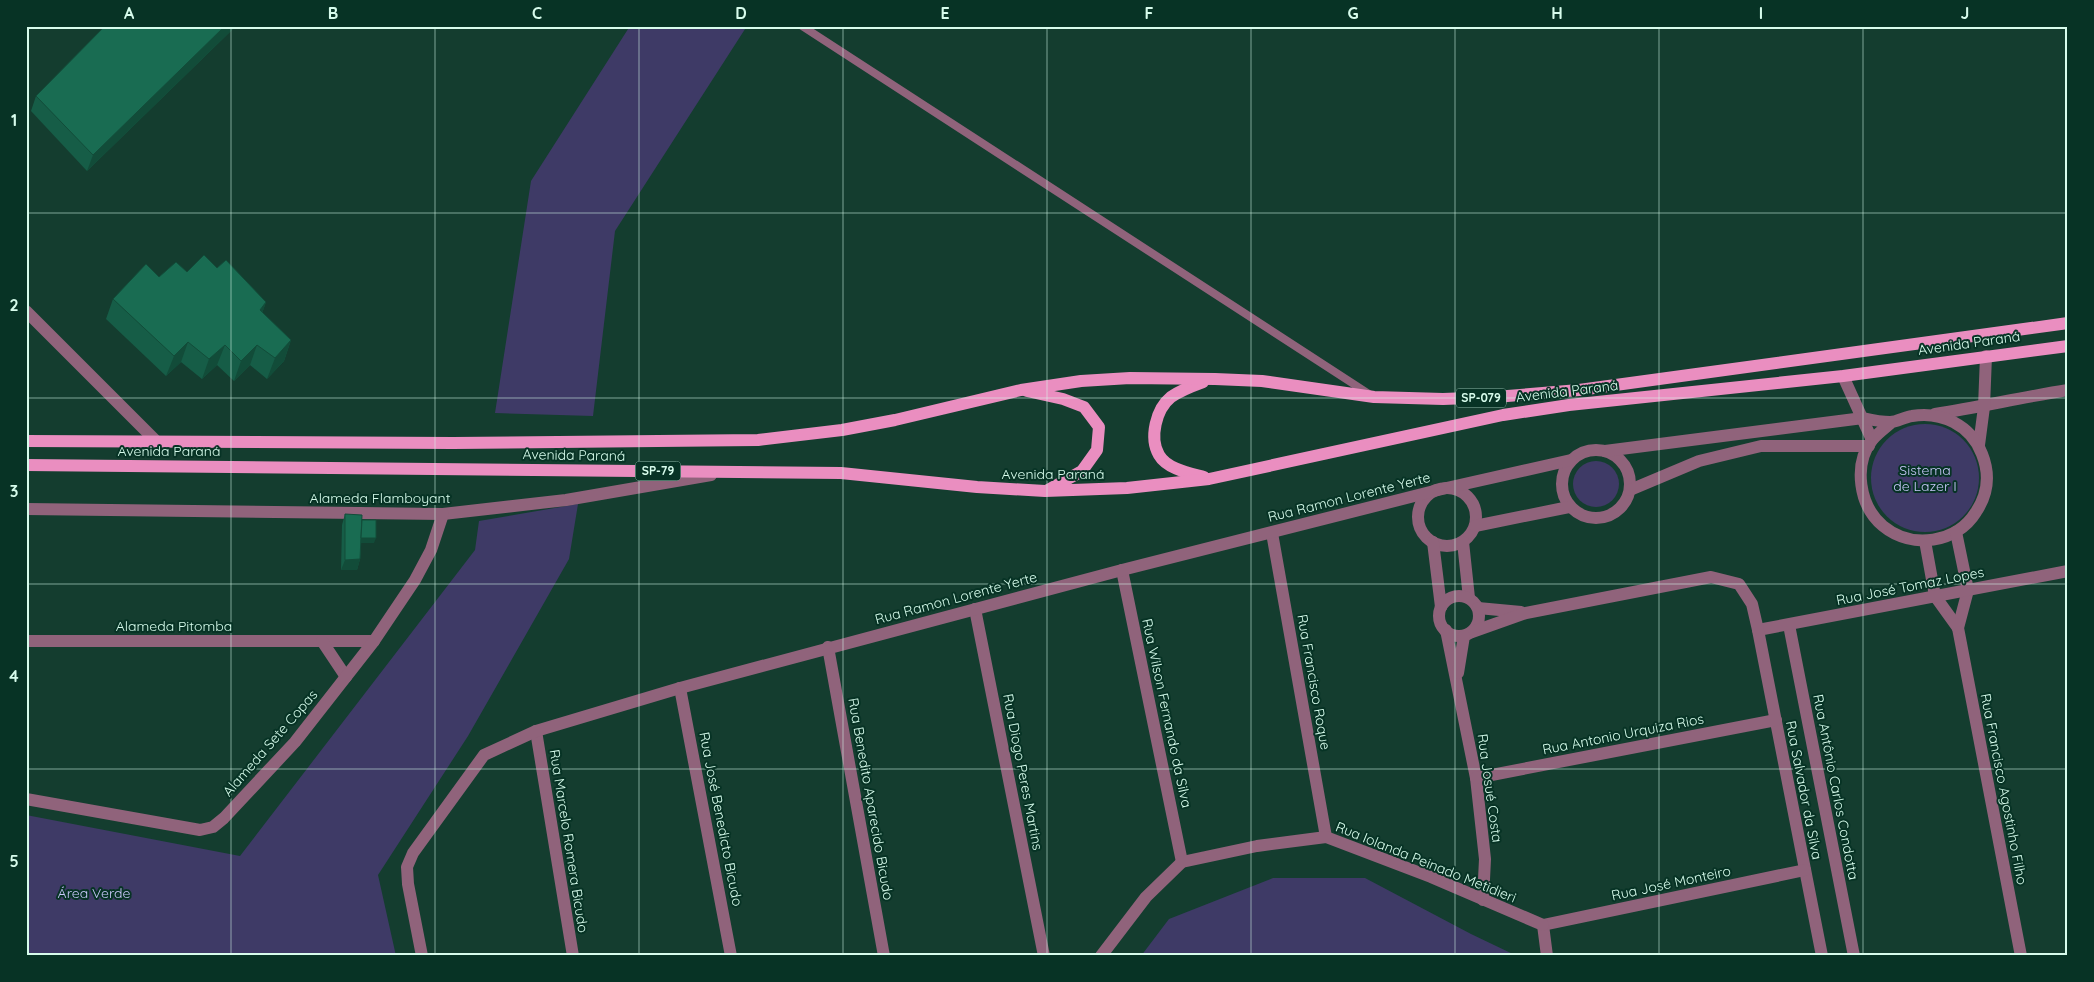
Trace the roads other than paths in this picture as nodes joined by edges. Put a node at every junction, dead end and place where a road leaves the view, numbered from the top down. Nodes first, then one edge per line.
1 (802, 26) edge
2 (26, 311) edge
3 (2068, 323) edge
4 (2068, 346) edge
5 (1986, 356) junction
6 (1843, 376) junction
7 (1215, 379) junction
8 (1022, 390) junction
9 (2068, 390) edge
10 (1374, 397) junction
11 (1984, 406) junction
12 (1931, 414) junction
13 (1864, 418) junction
14 (895, 420) joint
15 (1892, 422) junction
16 (26, 441) edge
17 (157, 442) junction
18 (1870, 443) junction
19 (1979, 445) junction
20 (1604, 451) junction
21 (1571, 460) junction
22 (1287, 464) joint
23 (26, 465) edge
24 (730, 472) junction
25 (1209, 479) junction
26 (1442, 489) junction
27 (1630, 490) junction
28 (1045, 491) junction
29 (1569, 506) junction
30 (26, 509) edge
31 (443, 514) junction
32 (1475, 526) junction
33 (1956, 532) junction
34 (1272, 533) junction
35 (1925, 541) junction
36 (1433, 542) junction
37 (1463, 542) junction
38 (1122, 570) junction
39 (2068, 571) edge
40 (1968, 590) junction
41 (1935, 596) junction
42 (1469, 598) junction
43 (1441, 607) junction
44 (1478, 608) junction
45 (975, 609) junction
46 (1526, 613) junction
47 (1789, 625) junction
48 (1958, 628) junction
49 (1446, 630) junction
50 (1758, 630) junction
51 (1468, 634) junction
52 (26, 641) edge
53 (322, 641) junction
54 (374, 641) junction
55 (828, 647) junction
56 (346, 677) junction
57 (1457, 680) junction
58 (680, 688) junction
59 (1776, 720) junction
60 (536, 731) junction
61 (1476, 778) junction
62 (26, 799) edge
63 (1326, 837) junction
64 (1182, 862) junction
65 (1805, 870) junction
66 (1483, 900) junction
67 (1543, 925) junction
68 (1041, 941) junction
69 (1101, 954) edge
70 (422, 956) edge
71 (573, 956) edge
72 (731, 956) edge
73 (884, 956) edge
74 (1044, 956) edge
75 (1052, 956) edge
76 (1547, 956) edge
77 (1822, 956) edge
78 (1854, 956) edge
79 (2020, 956) edge

1 - 10 lane
2 - 17 street
3 - 10 main road, Avenida Paraná / SP-079
4 - 5 main road, Avenida Paraná / SP-079
5 - 6 main road, Avenida Paraná / SP-079
5 - 11 street
6 - 13 street
6 - 22 main road, Avenida Paraná / SP-079
7 - 8 main road, Avenida Paraná / SP-079
7 - 10 main road, Avenida Paraná / SP-079
7 - 25 main road
8 - 14 main road, Avenida Paraná / SP-079
8 - 28 main road
9 - 11 street
11 - 12 street
11 - 19 street
12 - 15 street
12 - 19 street
13 - 15 street
13 - 18 street
13 - 20 street
14 - 17 main road, Avenida Paraná / SP-79
15 - 18 street
16 - 17 main road, Avenida Paraná / SP-79
18 - 27 street
18 - 35 street
19 - 33 street
20 - 21 street
20 - 27 street
21 - 26 street, Rua Ramon Lorente Yerte
21 - 29 street
22 - 25 main road, Avenida Paraná / SP-79
23 - 24 main road, Avenida Paraná / SP-79
24 - 28 main road, Avenida Paraná / SP-79
24 - 31 street, Alameda Flamboyant
25 - 28 main road, Avenida Paraná / SP-79
26 - 32 street
26 - 34 street, Rua Ramon Lorente Yerte
26 - 36 street
27 - 29 street
29 - 32 street
30 - 31 street, Alameda Flamboyant
31 - 54 street, Alameda Sete Copas
32 - 37 street
33 - 35 street
33 - 40 street, Rua Francisco Agostinho Filho
34 - 38 street, Rua Ramon Lorente Yerte
34 - 63 street, Rua Francisco Roque
35 - 41 street, Rua Francisco Agostinho Filho
36 - 37 street
36 - 43 street
37 - 42 street
38 - 45 street, Rua Ramon Lorente Yerte
38 - 64 street, Rua Wilson Fernando da Silva
39 - 40 street, Rua José Tomaz Lopes
40 - 41 street, Rua José Tomaz Lopes
40 - 48 street, Rua Francisco Agostinho Filho
41 - 47 street, Rua José Tomaz Lopes
41 - 48 street, Rua Francisco Agostinho Filho
42 - 43 street
42 - 44 street
43 - 49 street
44 - 46 street
44 - 51 street
45 - 55 street, Rua Ramon Lorente Yerte
45 - 68 street, Rua Diogo Peres Martins
46 - 50 street
46 - 51 street
47 - 50 street, Rua José Tomaz Lopes
47 - 78 street, Rua Antônio Carlos Condotta
48 - 79 street, Rua Francisco Agostinho Filho
49 - 51 street
49 - 57 street, Rua Josué Costa
50 - 59 street, Rua Salvador da Silva
51 - 57 street, Rua Josué Costa
52 - 53 street, Alameda Pitomba
53 - 54 street, Alameda Pitomba
53 - 56 street
54 - 56 street, Alameda Sete Copas
55 - 58 street, Rua Ramon Lorente Yerte
55 - 73 street, Rua Benedito Aparecido Bicudo
56 - 62 street, Alameda Sete Copas
57 - 61 street, Rua Josué Costa
58 - 60 street, Rua Ramon Lorente Yerte
58 - 72 street, Rua José Benedicto Bicudo
59 - 61 street, Rua Antonio Urquiza Rios
59 - 65 street, Rua Salvador da Silva
60 - 70 street, Rua Ramon Lorente Yerte
60 - 71 street, Rua Marcelo Romera Bicudo
61 - 66 street, Rua Josué Costa
63 - 64 street, Rua Iolanda Peinado Metidieri
63 - 66 street, Rua Iolanda Peinado Metidieri
64 - 69 street
65 - 67 street, Rua José Monteiro
65 - 77 street, Rua Salvador da Silva
66 - 67 street, Rua Iolanda Peinado Metidieri
67 - 76 street
68 - 74 street, Rua Diogo Peres Martins
68 - 75 street, Rua Diogo Peres Martins

